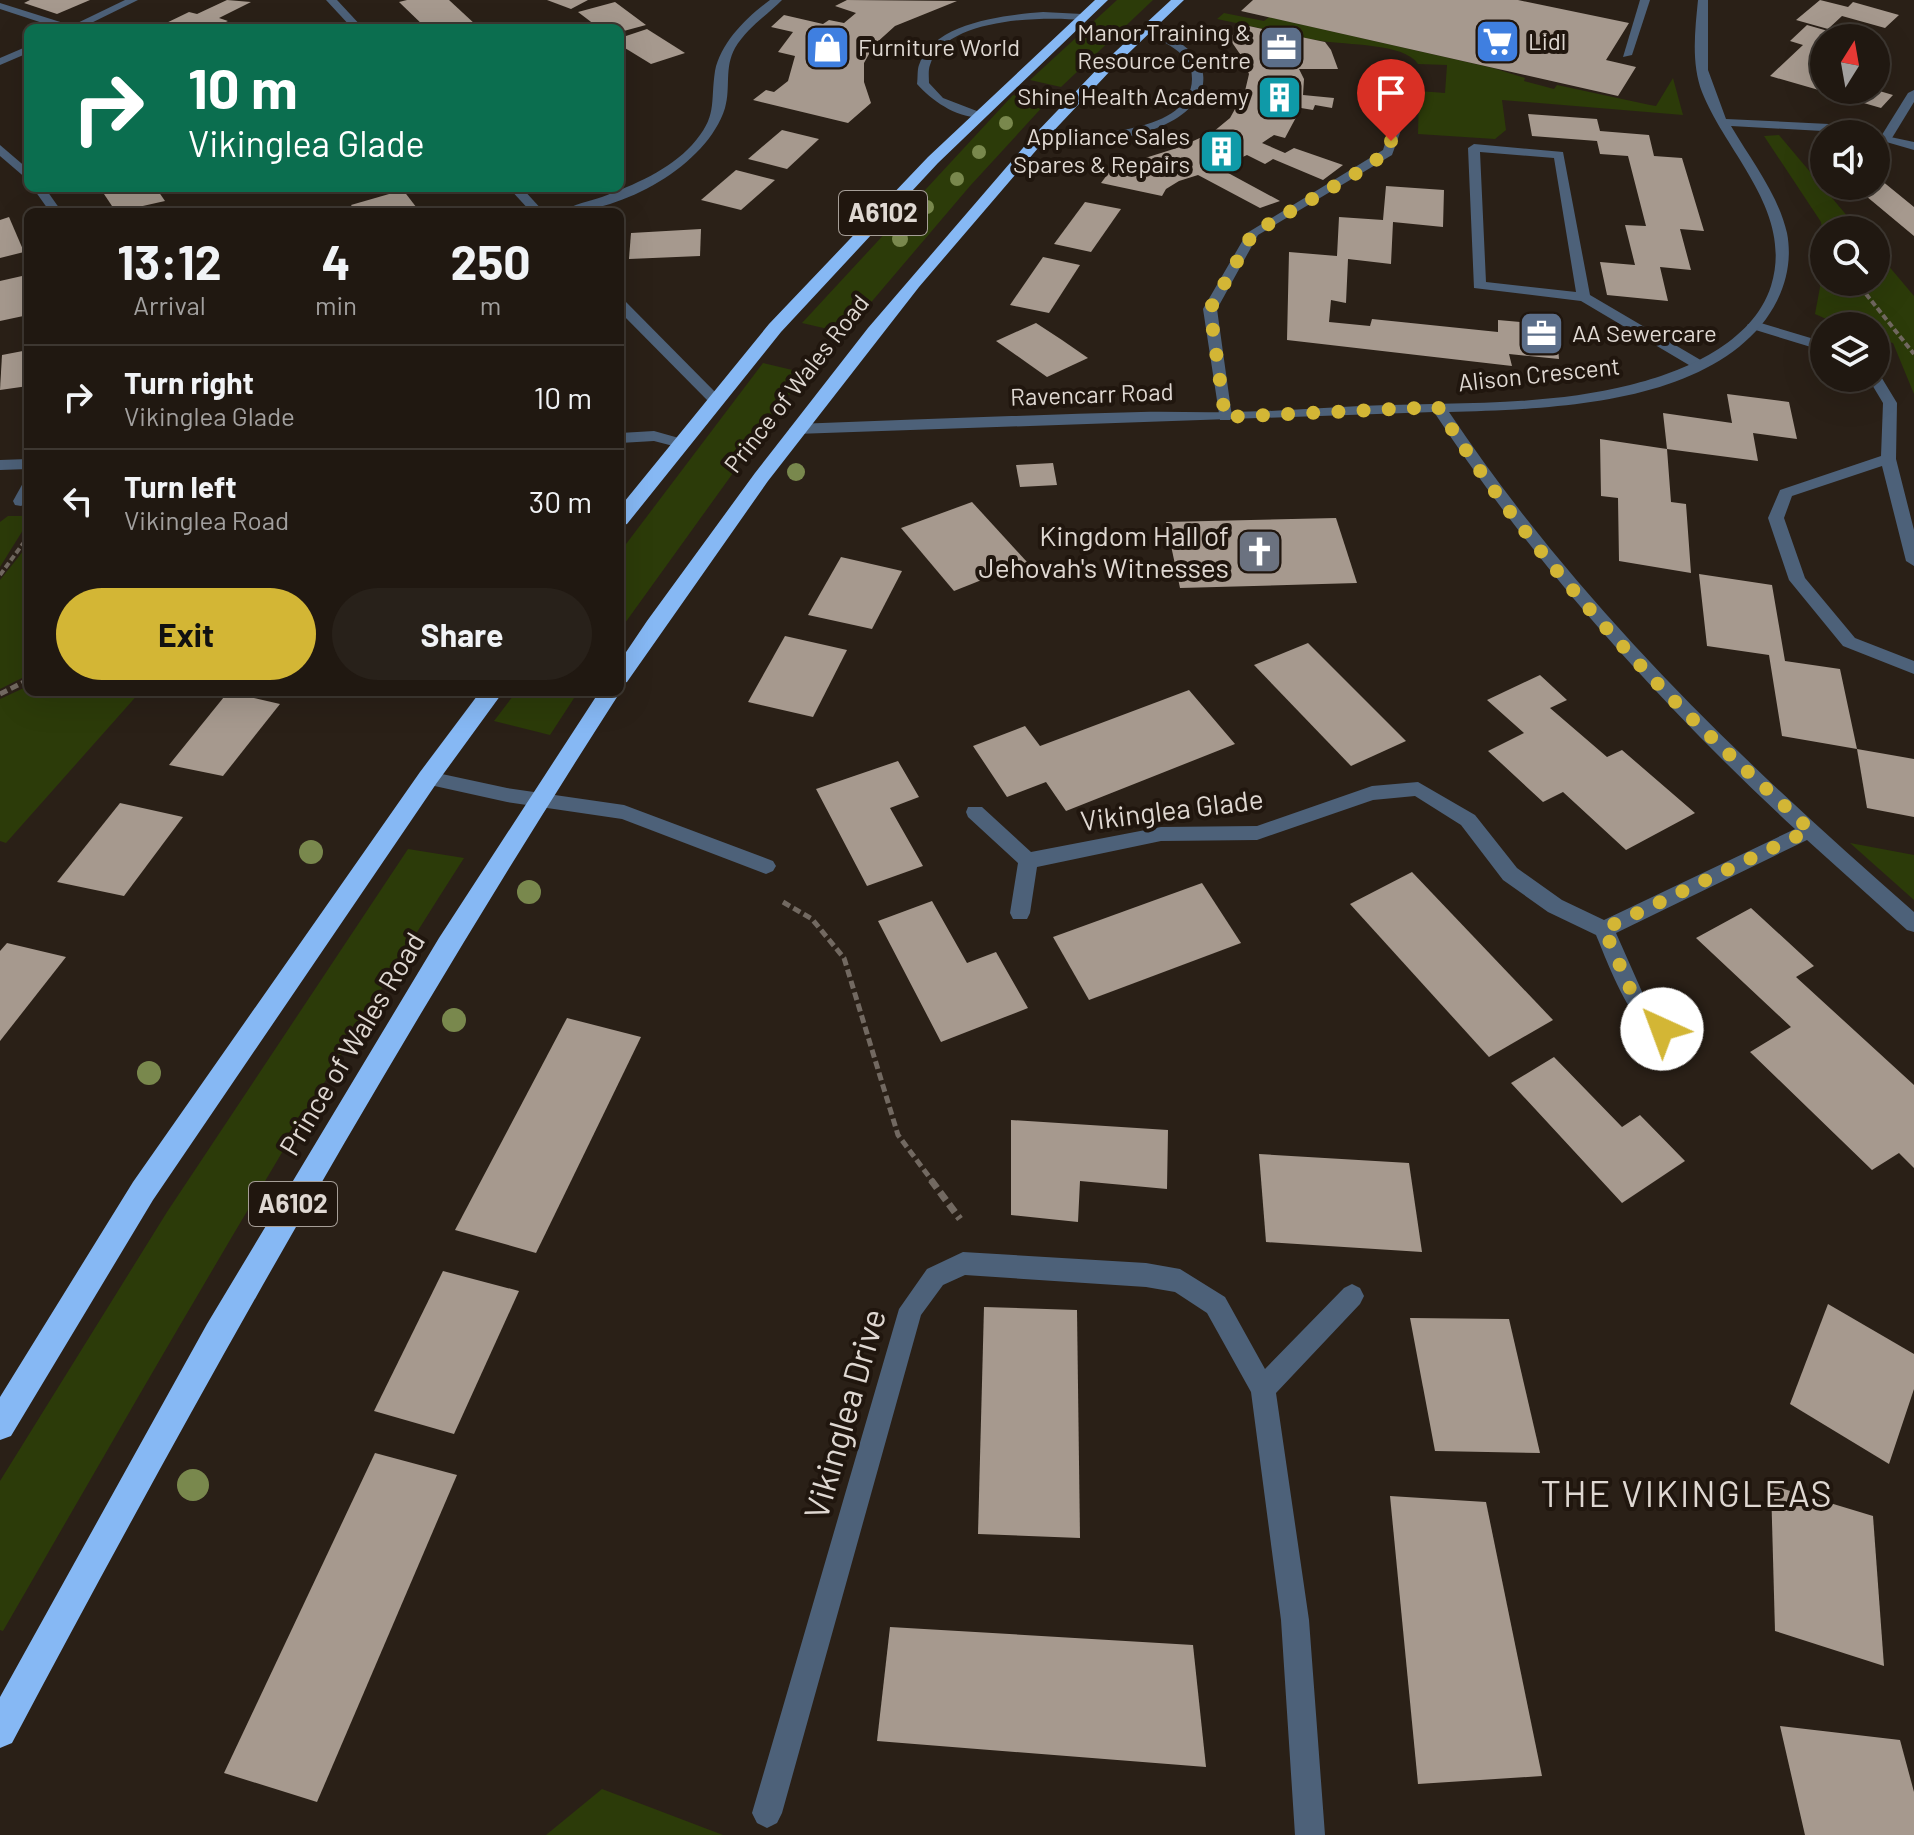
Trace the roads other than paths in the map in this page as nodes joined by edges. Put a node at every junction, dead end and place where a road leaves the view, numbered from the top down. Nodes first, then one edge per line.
1 (133, 0) edge
2 (331, 0) edge
3 (752, 0) edge
4 (1102, 0) edge
5 (1178, 0) edge
6 (1645, 0) edge
7 (1703, 0) edge
8 (774, 2) edge
9 (0, 6) edge
10 (1082, 17) junction
11 (57, 24) edge
12 (79, 24) edge
13 (354, 24) edge
14 (1144, 30) junction
15 (24, 51) edge
16 (1627, 55) dead end
17 (0, 62) edge
18 (1396, 67) dead end
19 (1914, 93) edge
20 (978, 115) junction
21 (1722, 122) junction
22 (1890, 122) edge
23 (1810, 126) edge
24 (1037, 139) junction
25 (1890, 139) edge
26 (1914, 146) edge
27 (0, 149) edge
28 (24, 172) edge
29 (519, 192) edge
30 (534, 208) edge
31 (581, 208) edge
32 (1584, 297) junction
33 (624, 308) edge
34 (1754, 325) junction
35 (1810, 343) edge
36 (1699, 365) junction
37 (1883, 392) edge
38 (716, 401) junction
39 (1438, 407) junction
40 (1225, 417) junction
41 (796, 429) junction
42 (624, 438) edge
43 (681, 443) junction
44 (1888, 459) junction
45 (24, 464) edge
46 (0, 465) edge
47 (624, 515) edge
48 (1914, 561) edge
49 (1914, 668) edge
50 (624, 671) edge
51 (489, 696) edge
52 (607, 696) edge
53 (428, 778) junction
54 (539, 799) junction
55 (975, 812) dead end
56 (1810, 830) junction
57 (1028, 861) junction
58 (766, 866) dead end
59 (1020, 913) dead end
60 (1914, 924) edge
61 (1604, 929) junction
62 (1662, 1029) dead end
63 (1352, 1296) dead end
64 (1263, 1389) junction
65 (0, 1425) edge
66 (0, 1731) edge
67 (767, 1813) dead end
68 (1310, 1835) edge

1 - 12 street
2 - 13 street
3 - 8 street
4 - 10 highway, Prince of Wales Road / A6102
5 - 14 highway, Prince of Wales Road / A6102
6 - 16 street
7 - 21 street, Alison Crescent
8 - 31 street
9 - 11 street
10 - 20 highway, Prince of Wales Road / A6102
10 - 20 street
14 - 24 highway, Prince of Wales Road / A6102
14 - 24 street
15 - 17 street
18 - 40 street
19 - 22 street
20 - 38 highway, Prince of Wales Road / A6102
21 - 23 street
21 - 34 street, Alison Crescent
24 - 41 highway, Prince of Wales Road / A6102
25 - 26 street
27 - 28 street
29 - 30 street
32 - 32 street
32 - 36 street
33 - 38 street
34 - 35 street
34 - 36 street, Alison Crescent
36 - 39 street, Alison Crescent
37 - 44 street
38 - 43 highway, Prince of Wales Road / A6102
39 - 40 street, Ravencarr Road
39 - 56 street
40 - 41 street, Ravencarr Road
41 - 50 highway, Prince of Wales Road / A6102
42 - 43 street
43 - 47 highway, Prince of Wales Road / A6102
44 - 48 street
44 - 49 street
45 - 46 street
51 - 53 highway
52 - 54 highway, Prince of Wales Road / A6102
53 - 54 street
53 - 65 highway
54 - 58 street
54 - 66 highway, Prince of Wales Road / A6102
55 - 57 street
56 - 60 street
56 - 61 street
57 - 59 street
57 - 61 street, Vikinglea Glade
61 - 62 street
63 - 64 street
64 - 67 street, Vikinglea Drive
64 - 68 street, Vikinglea Drive

